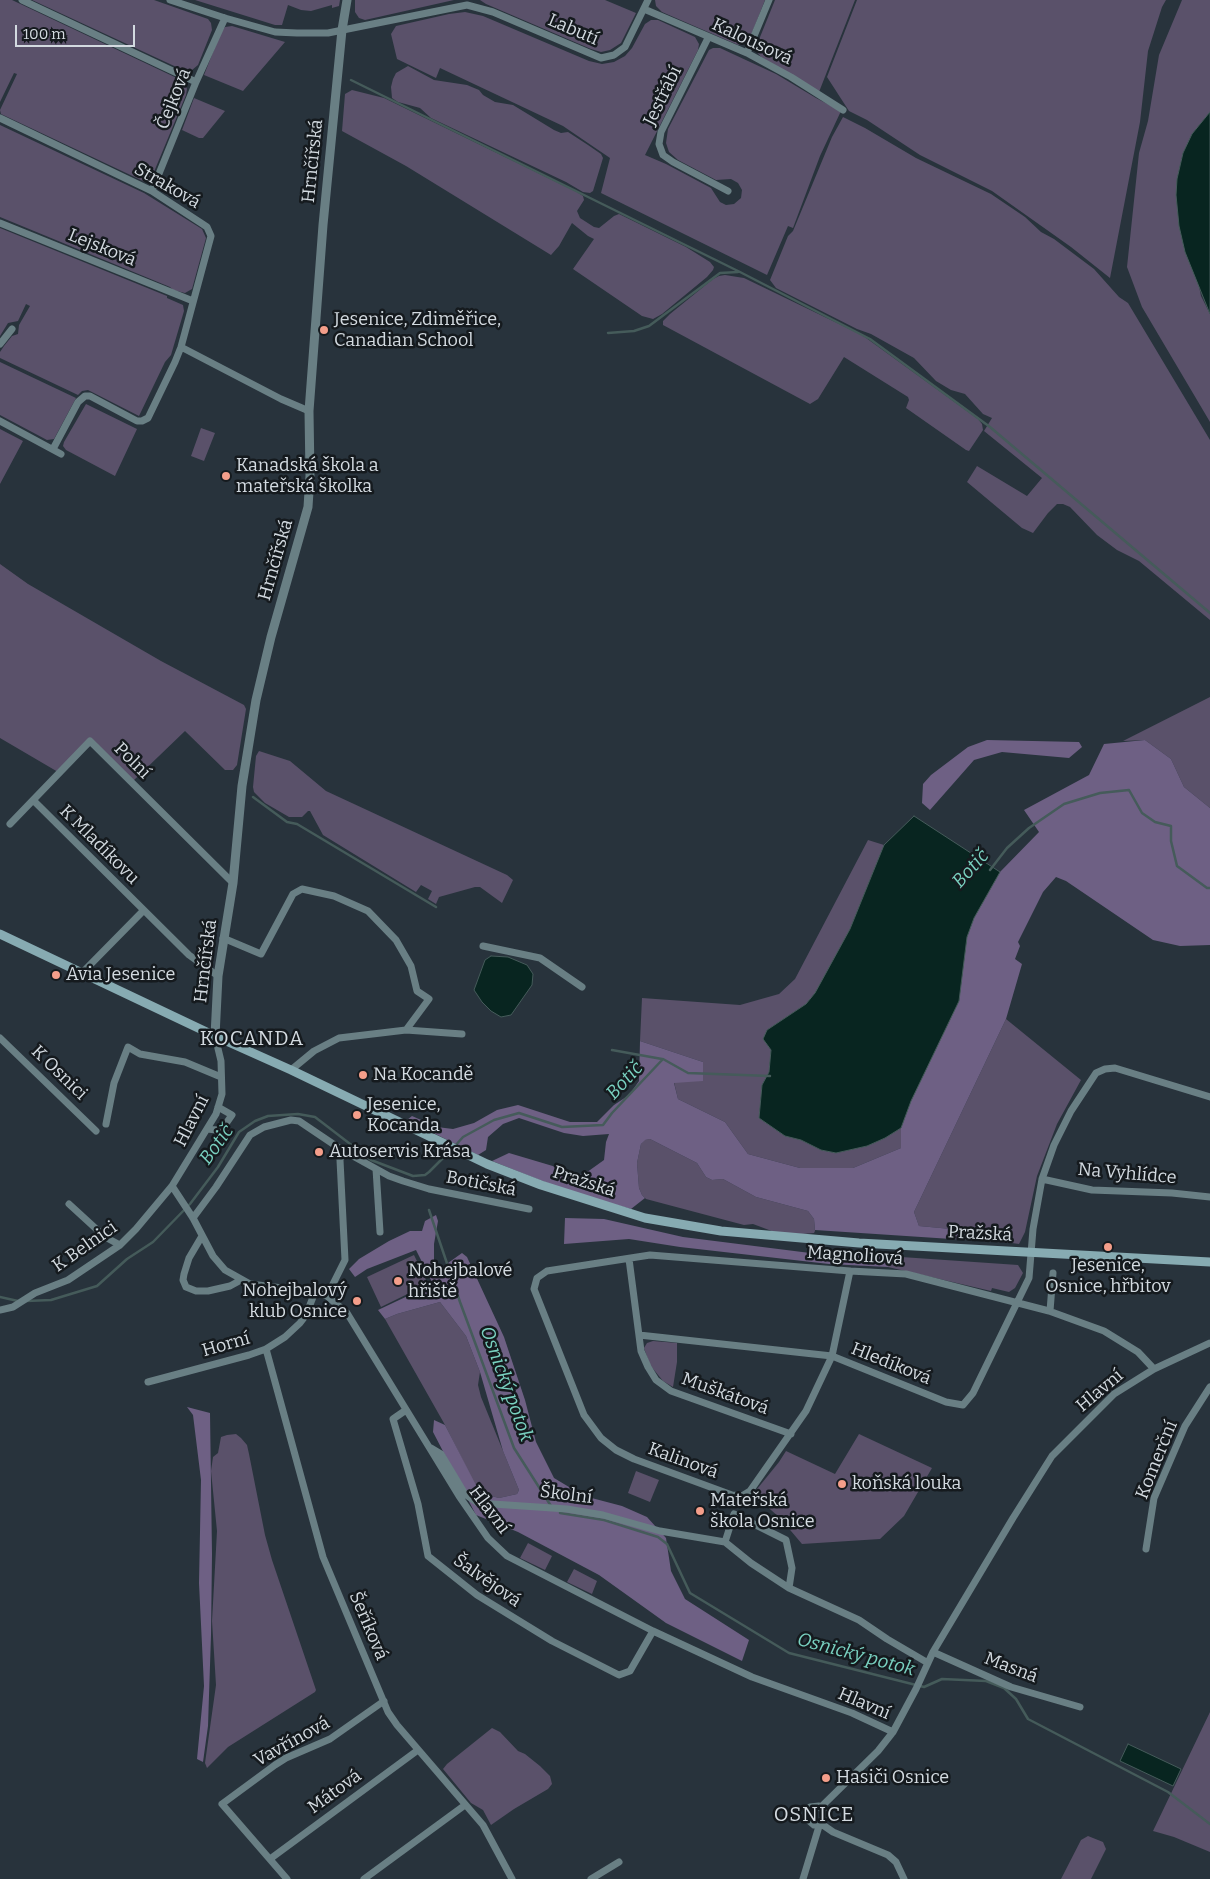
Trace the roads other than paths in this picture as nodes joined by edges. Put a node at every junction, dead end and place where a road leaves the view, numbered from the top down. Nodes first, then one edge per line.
1 (22, 0) edge
2 (170, 0) edge
3 (347, 0) edge
4 (648, 0) edge
5 (769, 0) edge
6 (468, 3) edge
7 (644, 9) junction
8 (225, 18) junction
9 (342, 30) junction
10 (708, 38) junction
11 (747, 53) junction
12 (196, 82) junction
13 (843, 110) dead end
14 (0, 118) edge
15 (152, 191) junction
16 (728, 192) dead end
17 (0, 223) edge
18 (193, 301) junction
19 (12, 329) dead end
20 (0, 344) edge
21 (181, 346) junction
22 (310, 411) junction
23 (0, 421) edge
24 (53, 449) junction
25 (62, 454) dead end
26 (34, 801) junction
27 (10, 824) dead end
28 (233, 883) junction
29 (143, 911) junction
30 (0, 934) edge
31 (224, 938) junction
32 (483, 946) dead end
33 (82, 973) junction
34 (218, 976) junction
35 (582, 987) dead end
36 (406, 1030) junction
37 (462, 1034) dead end
38 (215, 1036) junction
39 (0, 1038) edge
40 (291, 1070) junction
41 (221, 1078) junction
42 (1210, 1097) edge
43 (218, 1107) junction
44 (106, 1124) dead end
45 (207, 1129) junction
46 (96, 1131) dead end
47 (342, 1150) junction
48 (376, 1169) junction
49 (1042, 1179) junction
50 (172, 1186) junction
51 (1210, 1197) edge
52 (69, 1204) dead end
53 (529, 1209) dead end
54 (192, 1218) junction
55 (380, 1232) dead end
56 (202, 1236) junction
57 (120, 1245) junction
58 (1031, 1253) junction
59 (629, 1259) junction
60 (1210, 1262) edge
61 (850, 1271) junction
62 (1053, 1273) dead end
63 (537, 1278) joint
64 (241, 1280) junction
65 (315, 1292) junction
66 (327, 1296) junction
67 (1017, 1302) junction
68 (0, 1310) edge
69 (1050, 1311) junction
70 (639, 1335) junction
71 (1210, 1343) edge
72 (266, 1349) junction
73 (832, 1356) junction
74 (1154, 1369) junction
75 (148, 1382) dead end
76 (1210, 1387) edge
77 (406, 1410) junction
78 (791, 1434) junction
79 (429, 1446) junction
80 (725, 1542) junction
81 (1146, 1548) dead end
82 (789, 1588) junction
83 (653, 1631) junction
84 (933, 1652) junction
85 (928, 1663) junction
86 (384, 1701) junction
87 (1080, 1707) dead end
88 (893, 1732) junction
89 (418, 1750) junction
90 (465, 1805) junction
91 (821, 1807) junction
92 (820, 1823) junction
93 (270, 1859) junction
94 (619, 1862) dead end
95 (287, 1879) edge
96 (364, 1879) edge
97 (512, 1879) edge
98 (591, 1879) edge
99 (803, 1879) edge
100 (904, 1879) edge

1 - 12 street
2 - 8 street, Labutí
3 - 9 street, Hrnčířská
4 - 7 street, Labutí
5 - 11 street
6 - 7 street, Labutí
6 - 9 street, Labutí
7 - 10 street, Kalousová
8 - 9 street, Labutí
8 - 12 street, Čejková
9 - 22 street, Hrnčířská
10 - 11 street, Kalousová
10 - 16 street, Jestřábí
11 - 13 street, Kalousová
12 - 15 street, Čejková
14 - 15 street, Straková
15 - 18 street, Straková
17 - 18 street, Lejsková
18 - 21 street, Straková
19 - 20 street
21 - 22 street
21 - 24 street, Straková
22 - 28 street, Hrnčířská
23 - 24 street
24 - 25 street
26 - 27 street, Polní
26 - 28 street, Polní
26 - 29 street, K Mladíkovu
28 - 31 street, Hrnčířská
29 - 33 street
29 - 34 street, K Mladíkovu
30 - 33 main road, Pražská
31 - 34 street, Hrnčířská
31 - 36 street
32 - 35 street
33 - 38 main road, Pražská
34 - 38 street, Hrnčířská
36 - 37 street
36 - 40 street
38 - 40 main road, Pražská
38 - 41 street, Hlavní
39 - 46 street, K Osnici
40 - 58 main road, Pražská
41 - 43 street, Hlavní
41 - 44 street
42 - 49 street, Hledíková
43 - 45 street, Hlavní
43 - 45 street
45 - 50 street, Hlavní
47 - 48 street, Botičská
47 - 54 street, Botičská
47 - 66 street
48 - 53 street, Botičská
48 - 55 street
49 - 51 street, Na Vyhlídce
49 - 58 street, Hledíková
50 - 54 street
50 - 57 street, K Belnici
52 - 57 street
54 - 56 street
56 - 64 street
56 - 64 street
57 - 68 street, K Belnici
58 - 60 main road, Pražská
58 - 67 street, Hledíková
59 - 61 street, Magnoliová
59 - 63 street, Magnoliová
59 - 70 street, Muškátová
61 - 67 street, Magnoliová
61 - 73 street, Kalinová
62 - 69 street
63 - 78 street, Kalinová
64 - 65 street
65 - 66 street
65 - 72 street, Horní
66 - 77 street
67 - 69 street, Magnoliová
67 - 73 street, Hledíková
69 - 74 street, Magnoliová
70 - 73 street, Hledíková
70 - 78 street, Muškátová
71 - 74 street, Hlavní
72 - 75 street, Horní
72 - 86 street, Šeříková
73 - 78 street, Kalinová
74 - 84 street, Hlavní
76 - 81 street, Komerční
77 - 79 street
77 - 83 street, Šalvějová
79 - 80 street, Školní
79 - 83 street, Hlavní
80 - 82 street, Školní
80 - 82 street
82 - 85 street, Školní
83 - 88 street, Hlavní
84 - 85 street, Hlavní
84 - 87 street, Masná
85 - 88 street, Hlavní
86 - 89 street, Šeříková
86 - 93 street, Vavřínová
88 - 91 street
89 - 90 street, Šeříková
89 - 93 street, Mátová
90 - 96 street
90 - 97 street, Šeříková
91 - 92 street
91 - 92 street
92 - 99 street
92 - 100 street
93 - 95 street, Vavřínová
94 - 98 street

